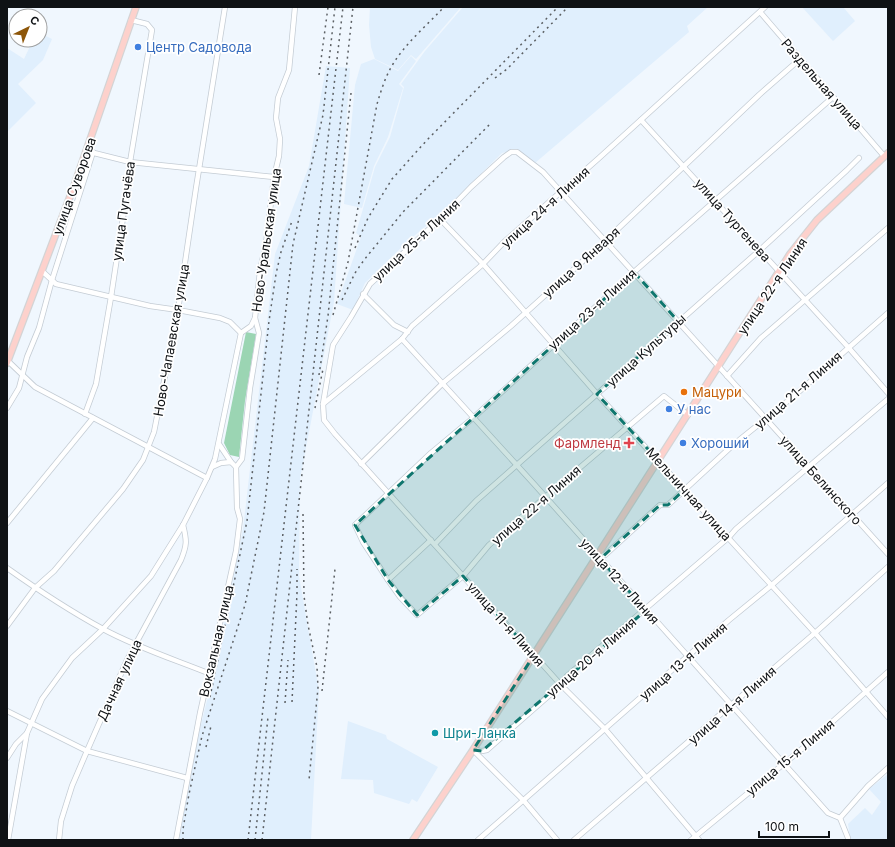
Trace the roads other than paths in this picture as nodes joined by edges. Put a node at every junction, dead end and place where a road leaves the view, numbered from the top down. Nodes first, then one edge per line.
1 (136, 7) edge
2 (225, 7) edge
3 (295, 7) edge
4 (765, 7) edge
5 (760, 12) junction
6 (131, 20) junction
7 (800, 59) junction
8 (833, 97) junction
9 (641, 120) junction
10 (86, 151) junction
11 (93, 152) junction
12 (886, 154) edge
13 (859, 158) dead end
14 (130, 162) junction
15 (683, 166) junction
16 (199, 169) junction
17 (274, 177) junction
18 (561, 192) junction
19 (714, 200) junction
20 (440, 219) junction
21 (888, 228) edge
22 (605, 241) junction
23 (760, 250) junction
24 (483, 264) junction
25 (42, 271) junction
26 (779, 271) junction
27 (634, 272) junction
28 (52, 280) junction
29 (364, 294) junction
30 (111, 297) junction
31 (804, 299) junction
32 (178, 310) junction
33 (525, 313) junction
34 (888, 313) edge
35 (255, 318) junction
36 (678, 322) junction
37 (408, 332) junction
38 (241, 333) junction
39 (402, 339) junction
40 (553, 344) junction
41 (848, 347) junction
42 (7, 362) edge
43 (718, 367) junction
44 (22, 374) junction
45 (727, 376) junction
46 (443, 383) junction
47 (888, 393) edge
48 (598, 394) junction
49 (888, 399) edge
50 (323, 404) junction
51 (7, 408) edge
52 (85, 414) junction
53 (688, 415) junction
54 (93, 418) junction
55 (473, 418) junction
56 (765, 419) junction
57 (627, 427) junction
58 (218, 444) junction
59 (148, 448) junction
60 (659, 460) junction
61 (231, 462) junction
62 (362, 464) junction
63 (517, 465) junction
64 (212, 467) junction
65 (236, 467) junction
66 (809, 467) junction
67 (208, 478) junction
68 (888, 483) edge
69 (685, 489) junction
70 (388, 494) junction
71 (545, 497) junction
72 (852, 514) junction
73 (7, 523) edge
74 (183, 525) junction
75 (729, 537) junction
76 (431, 540) junction
77 (435, 544) junction
78 (888, 554) edge
79 (598, 556) junction
80 (888, 567) edge
81 (7, 568) edge
82 (463, 576) junction
83 (388, 580) junction
84 (771, 586) junction
85 (35, 588) junction
86 (646, 610) junction
87 (7, 626) edge
88 (103, 629) junction
89 (815, 633) junction
90 (136, 645) junction
91 (534, 655) junction
92 (688, 656) junction
93 (888, 672) edge
94 (208, 673) junction
95 (561, 685) junction
96 (866, 692) junction
97 (731, 705) junction
98 (7, 711) edge
99 (888, 717) edge
100 (32, 724) junction
101 (605, 729) junction
102 (27, 733) junction
103 (473, 750) junction
104 (87, 751) junction
105 (7, 758) edge
106 (784, 764) junction
107 (888, 768) edge
108 (187, 778) junction
109 (647, 778) junction
110 (524, 801) junction
111 (840, 818) junction
112 (696, 836) junction
113 (8, 840) edge
114 (59, 840) edge
115 (176, 840) edge
116 (413, 840) edge
117 (478, 840) edge
118 (556, 840) edge
119 (574, 840) edge
120 (691, 840) edge
121 (699, 840) edge
122 (848, 840) edge

1 - 6 main road, улица Суворова
2 - 16 street, Ново-Чапаевская улица
3 - 17 street, Ново-Уральская улица
4 - 5 street, улица 24-я Линия
5 - 7 street, Раздельная улица
5 - 9 street, улица 24-я Линия
6 - 10 main road, улица Суворова
6 - 14 street, улица Пугачёва
7 - 8 street, Раздельная улица
7 - 15 street, улица 9 Января
8 - 12 street, Раздельная улица
8 - 19 street, улица 23-я Линия
9 - 15 street, улица Тургенева
9 - 18 street, улица 24-я Линия
10 - 11 street
10 - 25 main road, улица Суворова
11 - 14 street
11 - 28 street
12 - 26 main road, улица 22-я Линия
13 - 23 street, улица Культуры
14 - 16 street
14 - 30 street, улица Пугачёва
15 - 19 street, улица Тургенева
15 - 22 street, улица 9 Января
16 - 17 street
16 - 32 street, Ново-Чапаевская улица
17 - 35 street, Ново-Уральская улица
18 - 20 street, улица 25-я Линия
18 - 22 street, улица Белинского
18 - 24 street, улица 24-я Линия
19 - 23 street, улица Тургенева
19 - 27 street, улица 23-я Линия
20 - 24 street, Мельничная улица
20 - 29 street, улица 25-я Линия
21 - 31 street, улица 22-я Линия
22 - 27 street, улица Белинского
22 - 33 street, улица 9 Января
23 - 26 street, улица Тургенева
23 - 36 street, улица Культуры
24 - 33 street, Мельничная улица
24 - 37 street, улица 24-я Линия
25 - 28 street
25 - 42 main road, улица Суворова
26 - 31 street, улица Тургенева
26 - 43 main road, улица 22-я Линия
27 - 36 street, улица Белинского
27 - 40 street, улица 23-я Линия
28 - 30 street
28 - 44 street
29 - 37 street
29 - 50 street, улица 25-я Линия
30 - 32 street
30 - 52 street, улица Пугачёва
31 - 41 street, улица Тургенева
31 - 45 street, улица 22-я Линия
32 - 38 street
32 - 59 street, Ново-Чапаевская улица
33 - 40 street, Мельничная улица
33 - 46 street, улица 9 Января
34 - 41 street, улица 21-я Линия
35 - 38 street, Ново-Уральская улица
35 - 65 street
36 - 43 street, улица Белинского
36 - 48 street, улица Культуры
37 - 39 street, улица 24-я Линия
38 - 58 street
39 - 46 street, улица 12-я Линия
39 - 50 street, улица 24-я Линия
40 - 48 street, Мельничная улица
40 - 55 street, улица 23-я Линия
41 - 47 street, улица Тургенева
41 - 56 street, улица 21-я Линия
42 - 44 street
43 - 45 street, улица Белинского
43 - 53 main road, улица 22-я Линия
44 - 51 street
44 - 52 street
45 - 56 street, улица Белинского
46 - 55 street, улица 12-я Линия
46 - 62 street, улица 9 Января
48 - 57 street, Мельничная улица
48 - 63 street, улица Культуры
49 - 66 street, улица 20-я Линия
50 - 62 street, улица 11-я Линия
52 - 54 street
53 - 57 street, улица 22-я Линия
53 - 60 main road, улица 22-я Линия
54 - 59 street
54 - 73 street
55 - 63 street, улица 12-я Линия
55 - 70 street, улица 23-я Линия
56 - 66 street, улица Белинского
56 - 69 street, улица 21-я Линия
57 - 60 street, Мельничная улица
57 - 71 street, улица 22-я Линия
58 - 61 street
58 - 64 street
59 - 67 street
59 - 85 street, Ново-Чапаевская улица
60 - 69 street, Мельничная улица
60 - 79 main road, улица 21-я Линия
61 - 64 street
61 - 65 street
62 - 70 street, улица 11-я Линия
63 - 71 street, улица 12-я Линия
63 - 77 street, улица Культуры
64 - 67 street
65 - 94 street, Вокзальная улица
66 - 72 street, улица Белинского
66 - 75 street, улица 20-я Линия
67 - 74 street
68 - 72 street, улица 13-я Линия
69 - 75 street, Мельничная улица
69 - 79 street, улица 21-я Линия
70 - 76 street, улица 11-я Линия
70 - 83 street, улица 23-я Линия
71 - 79 street, улица 12-я Линия
71 - 82 street, улица 22-я Линия
72 - 78 street, улица Белинского
72 - 84 street, улица 13-я Линия
74 - 88 street
74 - 90 street, Дачная улица
75 - 84 street, Мельничная улица
75 - 86 street, улица 20-я Линия
76 - 77 street, улица 11-я Линия
76 - 83 street
77 - 82 street, улица 11-я Линия
79 - 86 street, улица 12-я Линия
79 - 91 main road, улица 21-я Линия
80 - 89 street, улица 14-я Линия
81 - 85 street
82 - 83 street, улица 22-я Линия
82 - 91 street, улица 11-я Линия
84 - 89 street, Мельничная улица
84 - 92 street, улица 13-я Линия
85 - 87 street, Ново-Чапаевская улица
85 - 88 street
86 - 92 street, улица 12-я Линия
86 - 95 street, улица 20-я Линия
88 - 90 street
88 - 100 street
89 - 96 street, Мельничная улица
89 - 97 street, улица 14-я Линия
90 - 94 street
90 - 104 street, Дачная улица
91 - 95 street, улица 11-я Линия
91 - 103 main road, улица 21-я Линия
92 - 97 street, улица 12-я Линия
92 - 101 street, улица 13-я Линия
93 - 96 street, улица 15-я Линия
94 - 108 street, Вокзальная улица
95 - 101 street, улица 11-я Линия
95 - 103 street, улица 20-я Линия
96 - 99 street, Мельничная улица
96 - 106 street, улица 15-я Линия
97 - 106 street, улица 12-я Линия
97 - 109 street, улица 14-я Линия
98 - 100 street
100 - 102 street
100 - 104 street
101 - 109 street, улица 11-я Линия
101 - 110 street, улица 13-я Линия
102 - 105 street
102 - 113 street
103 - 110 street
103 - 116 main road, улица 21-я Линия
104 - 108 street
104 - 114 street, Дачная улица
106 - 111 street, улица 12-я Линия
106 - 112 street, улица 15-я Линия
107 - 111 street
108 - 115 street, Вокзальная улица
109 - 112 street, улица 11-я Линия
109 - 119 street, улица 14-я Линия
110 - 117 street, улица 13-я Линия
110 - 118 street
111 - 122 street
112 - 120 street, улица 15-я Линия
112 - 121 street, улица 11-я Линия

